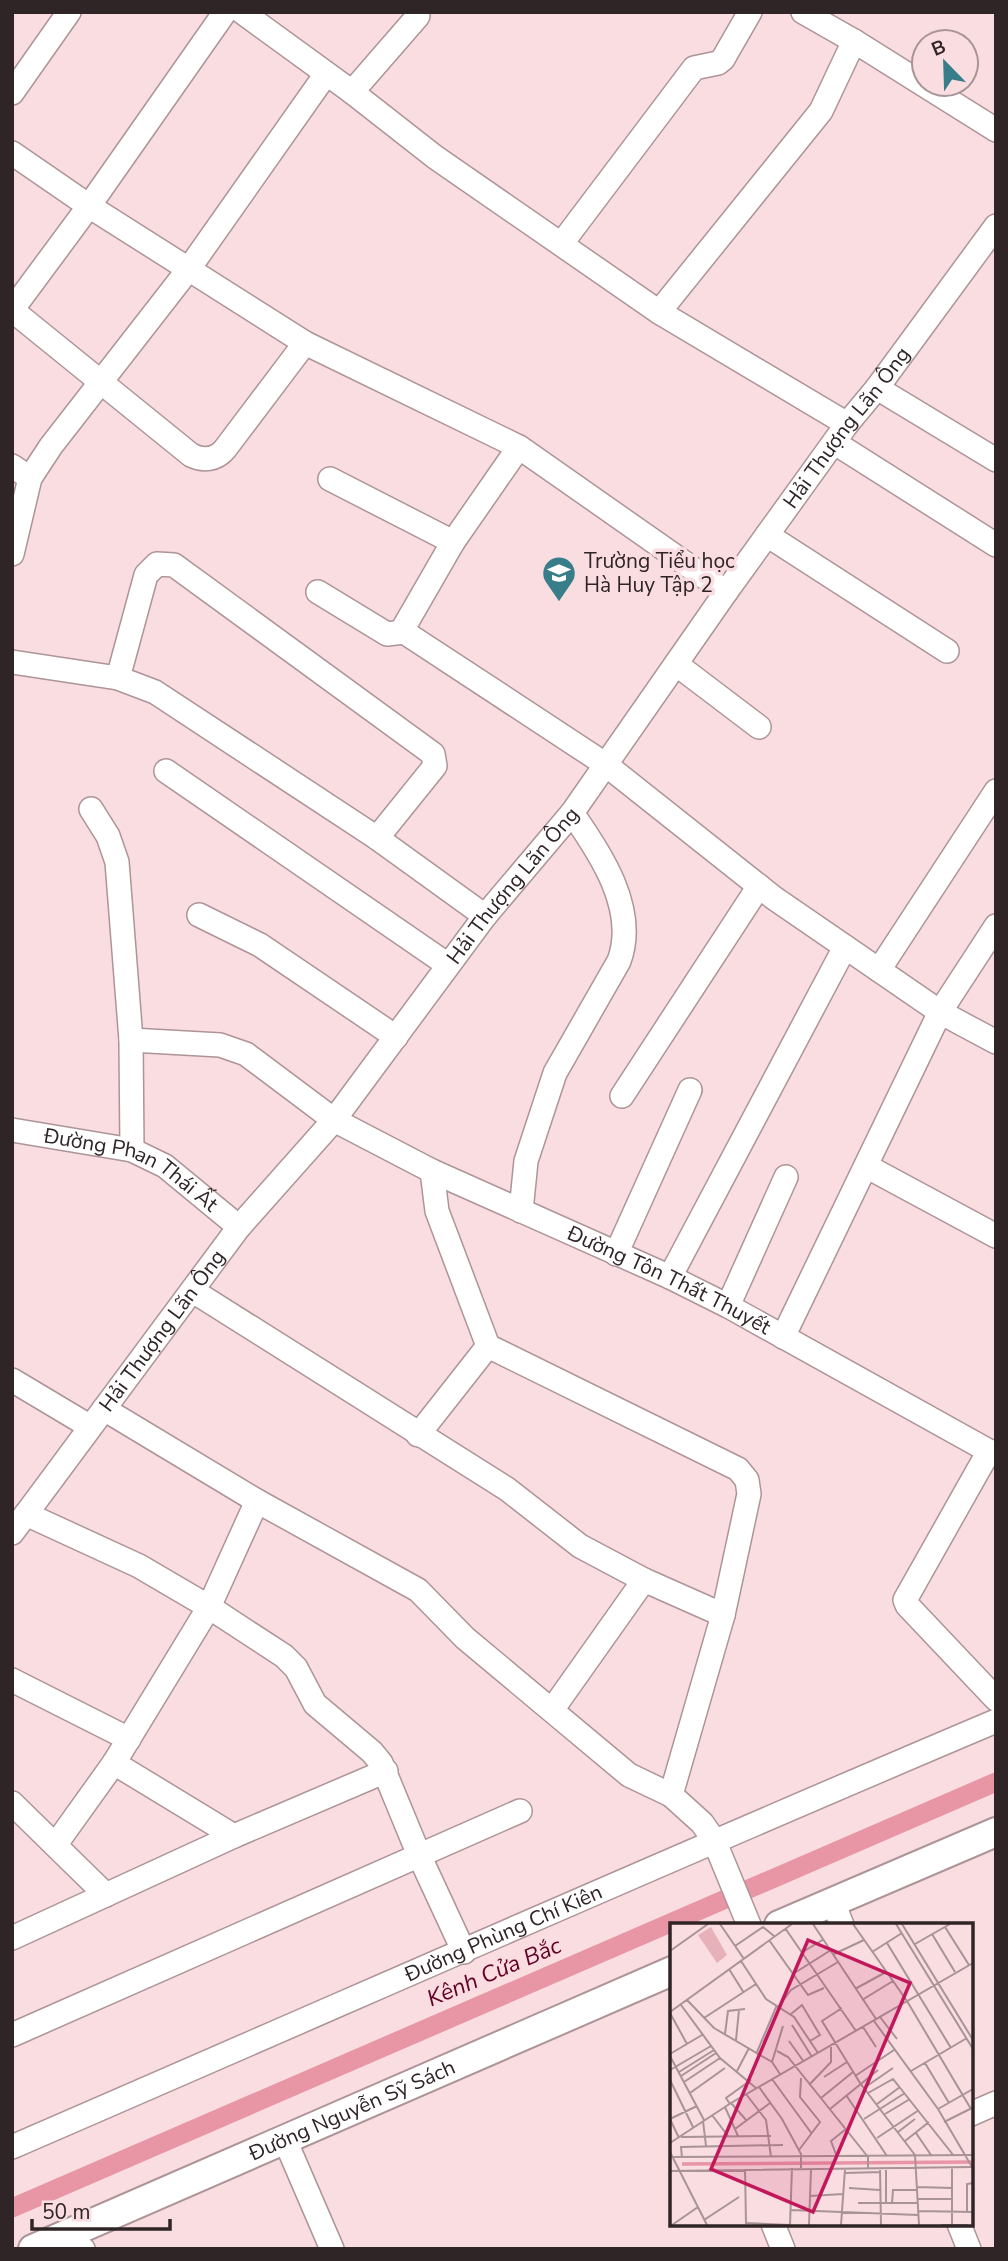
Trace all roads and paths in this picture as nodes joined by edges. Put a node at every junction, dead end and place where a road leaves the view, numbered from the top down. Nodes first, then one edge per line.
1 (69, 12) edge
2 (225, 12) edge
3 (242, 12) edge
4 (750, 12) edge
5 (803, 12) edge
6 (418, 16) dead end
7 (268, 19) edge
8 (854, 41) junction
9 (326, 74) junction
10 (352, 92) junction
11 (12, 93) edge
12 (996, 130) edge
13 (12, 153) edge
14 (89, 206) junction
15 (996, 226) edge
16 (562, 243) junction
17 (188, 270) junction
18 (12, 310) edge
19 (659, 312) junction
20 (305, 343) junction
21 (101, 382) junction
22 (877, 388) junction
23 (841, 433) junction
24 (519, 447) junction
25 (996, 460) edge
26 (21, 472) edge
27 (330, 479) dead end
28 (767, 536) junction
29 (453, 542) junction
30 (996, 545) edge
31 (12, 554) edge
32 (318, 592) dead end
33 (726, 592) junction
34 (404, 632) junction
35 (947, 651) dead end
36 (12, 662) edge
37 (676, 663) junction
38 (118, 678) junction
39 (759, 727) dead end
40 (605, 764) junction
41 (166, 771) dead end
42 (996, 791) edge
43 (91, 809) dead end
44 (572, 813) junction
45 (377, 838) junction
46 (759, 886) junction
47 (199, 915) dead end
48 (485, 916) junction
49 (996, 926) edge
50 (845, 947) junction
51 (447, 965) junction
52 (879, 970) junction
53 (940, 1013) junction
54 (396, 1037) junction
55 (994, 1037) edge
56 (131, 1040) junction
57 (690, 1090) dead end
58 (622, 1096) dead end
59 (334, 1120) junction
60 (12, 1130) edge
61 (132, 1150) junction
62 (866, 1167) junction
63 (432, 1171) junction
64 (786, 1177) dead end
65 (521, 1211) junction
66 (239, 1227) junction
67 (996, 1236) edge
68 (616, 1254) junction
69 (670, 1277) junction
70 (192, 1291) junction
71 (728, 1306) junction
72 (783, 1337) junction
73 (488, 1346) junction
74 (14, 1383) edge
75 (97, 1418) junction
76 (418, 1435) junction
77 (992, 1453) edge
78 (257, 1501) junction
79 (26, 1514) junction
80 (12, 1532) edge
81 (644, 1580) junction
82 (209, 1607) junction
83 (723, 1615) junction
84 (12, 1680) edge
85 (996, 1699) edge
86 (552, 1710) junction
87 (996, 1721) edge
88 (129, 1739) junction
89 (114, 1763) junction
90 (386, 1771) junction
91 (671, 1795) junction
92 (12, 1803) edge
93 (520, 1811) dead end
94 (996, 1832) edge
95 (234, 1836) junction
96 (56, 1844) junction
97 (718, 1851) junction
98 (419, 1855) junction
99 (106, 1895) junction
100 (837, 1914) edge
101 (747, 1919) edge
102 (790, 1923) edge
103 (18, 1929) edge
104 (464, 1952) junction
105 (670, 1972) edge
106 (12, 2035) edge
107 (996, 2103) edge
108 (973, 2113) edge
109 (285, 2140) junction
110 (12, 2147) edge
111 (774, 2226) edge
112 (960, 2226) edge
113 (71, 2245) edge
114 (33, 2249) edge
115 (331, 2249) edge
116 (783, 2249) edge
117 (969, 2249) edge

1 - 11 street
2 - 14 street
3 - 7 street
4 - 16 street
5 - 8 street
6 - 10 street
7 - 9 street
8 - 12 street
8 - 19 street
9 - 10 street
9 - 17 street
10 - 16 street
13 - 14 street
14 - 17 street
14 - 18 street
15 - 22 street, Hải Thượng Lãn Ông
16 - 19 street
17 - 20 street
17 - 21 street
18 - 21 street
19 - 23 street
20 - 21 street
20 - 24 street
21 - 26 street
22 - 23 street, Hải Thượng Lãn Ông
22 - 25 street
23 - 28 street, Hải Thượng Lãn Ông
23 - 30 street
24 - 29 street
24 - 33 street
26 - 31 street
27 - 29 street
28 - 33 street, Hải Thượng Lãn Ông
28 - 35 street
29 - 34 street
32 - 34 street
33 - 37 street, Hải Thượng Lãn Ông
34 - 40 street
36 - 38 street
37 - 39 street
37 - 40 street, Hải Thượng Lãn Ông
38 - 45 street
38 - 45 street
40 - 44 street, Hải Thượng Lãn Ông
40 - 46 street
41 - 51 street
42 - 52 street
43 - 56 street
44 - 48 street, Hải Thượng Lãn Ông
44 - 65 street
45 - 48 street
46 - 50 street
46 - 58 street
47 - 54 street
48 - 51 street, Hải Thượng Lãn Ông
49 - 53 street
50 - 52 street
50 - 69 street
51 - 54 street, Hải Thượng Lãn Ông
52 - 53 street
53 - 55 street
53 - 62 street
54 - 59 street, Hải Thượng Lãn Ông
56 - 59 street, Đường Tôn Thất Thuyết
56 - 61 street
57 - 68 street
59 - 63 street, Đường Tôn Thất Thuyết
59 - 66 street, Hải Thượng Lãn Ông
60 - 61 street, Đường Phan Thái Ất
61 - 66 street, Đường Phan Thái Ất
62 - 67 street
62 - 72 street
63 - 65 street, Đường Tôn Thất Thuyết
63 - 73 street
64 - 71 street
65 - 68 street, Đường Tôn Thất Thuyết
66 - 70 street, Hải Thượng Lãn Ông
68 - 69 street, Đường Tôn Thất Thuyết
69 - 71 street, Đường Tôn Thất Thuyết
70 - 75 street, Hải Thượng Lãn Ông
70 - 76 street
71 - 72 street, Đường Tôn Thất Thuyết
72 - 77 street, Đường Tôn Thất Thuyết
73 - 76 street
73 - 83 street
74 - 75 street
75 - 78 street
75 - 79 street, Hải Thượng Lãn Ông
76 - 81 street
77 - 85 street
78 - 82 street
78 - 86 street
79 - 80 street, Hải Thượng Lãn Ông
79 - 82 street
81 - 83 street
81 - 86 street
82 - 88 street
82 - 90 street
83 - 91 street
84 - 88 street
86 - 91 street
87 - 97 street, Đường Phùng Chí Kiên
88 - 89 street
89 - 95 street
89 - 96 street
90 - 95 street
90 - 98 street
91 - 97 street
92 - 96 street
93 - 98 street
94 - 100 main road
95 - 99 street
96 - 99 street
97 - 101 street
97 - 104 street, Đường Phùng Chí Kiên
98 - 104 street
98 - 106 street
99 - 103 street
100 - 102 main road
104 - 110 street, Đường Phùng Chí Kiên
105 - 109 main road, Đường Nguyễn Sỹ Sách
107 - 108 street
109 - 113 main road, Đường Nguyễn Sỹ Sách
109 - 115 street
111 - 116 street
112 - 117 street
113 - 114 main road, Đường Nguyễn Sỹ Sách

